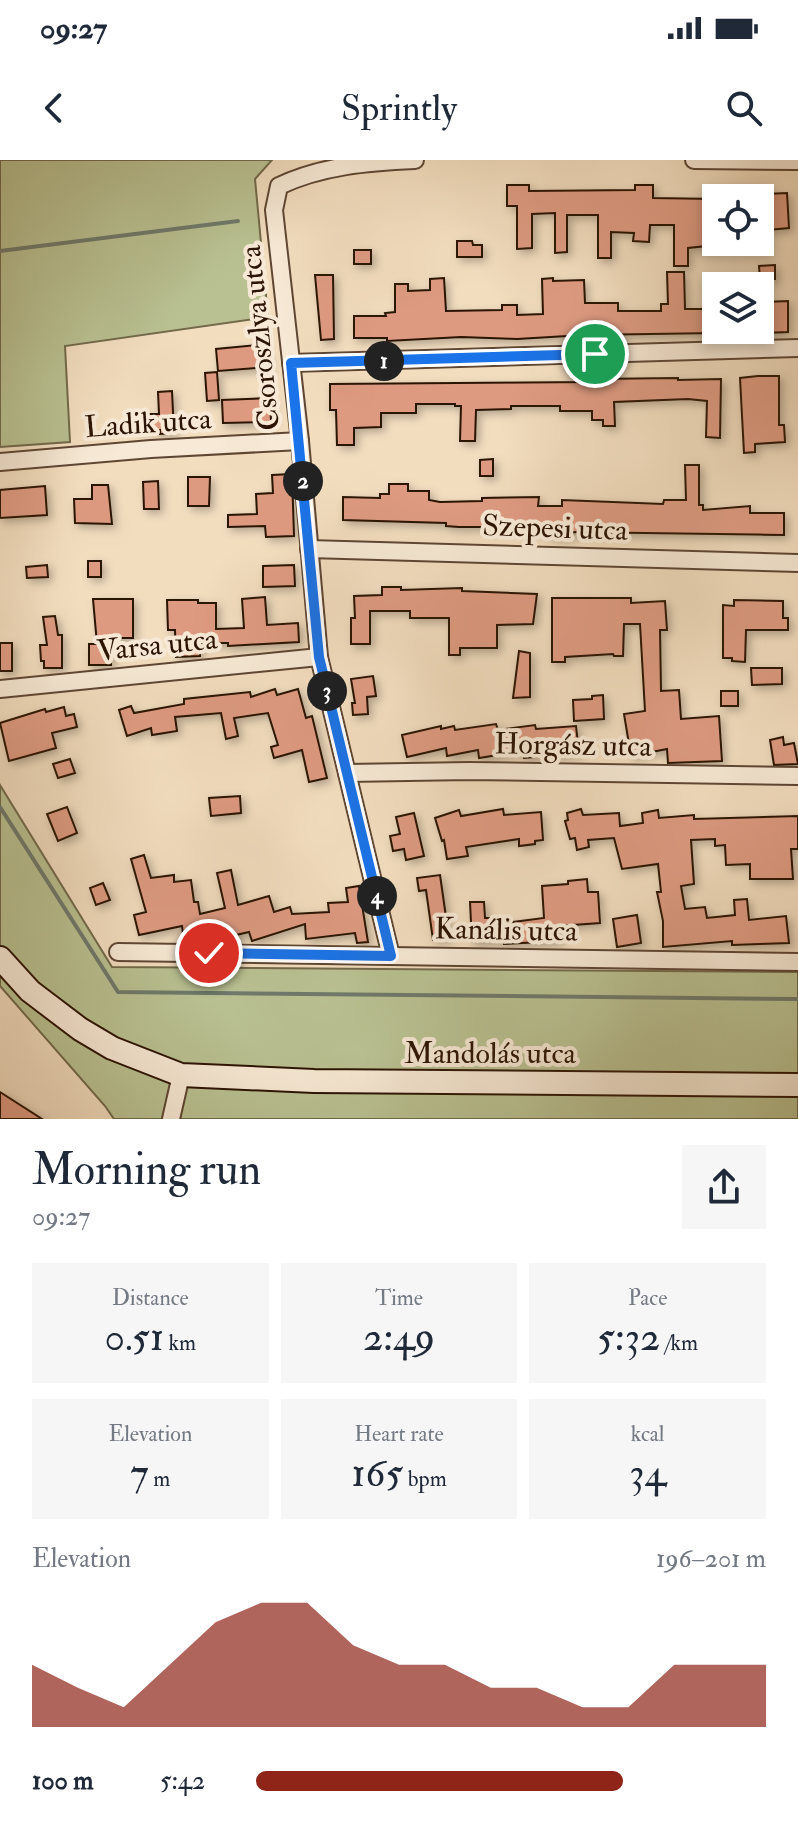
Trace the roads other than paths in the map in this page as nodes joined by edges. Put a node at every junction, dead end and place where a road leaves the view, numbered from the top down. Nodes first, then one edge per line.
1 (415, 160) edge
2 (694, 160) edge
3 (798, 161) edge
4 (798, 348) edge
5 (291, 363) junction
6 (300, 441) junction
7 (0, 462) edge
8 (309, 549) junction
9 (798, 563) edge
10 (319, 657) junction
11 (0, 689) edge
12 (347, 773) junction
13 (798, 776) edge
14 (118, 952) dead end
15 (391, 956) junction
16 (0, 958) edge
17 (798, 962) edge
18 (181, 1075) junction
19 (798, 1085) edge
20 (171, 1119) edge

1 - 5 street, Csoroszlya utca
2 - 3 street
4 - 5 street
5 - 6 street, Csoroszlya utca
6 - 7 street, Ladik utca
6 - 8 street, Csoroszlya utca
8 - 9 street, Szepesi utca
8 - 10 street, Csoroszlya utca
10 - 11 street, Varsa utca
10 - 12 street, Csoroszlya utca
12 - 13 street, Horgász utca
12 - 15 street, Csoroszlya utca
14 - 15 street, Kanális utca
15 - 17 street, Kanális utca
16 - 18 street, Mandolás utca
18 - 19 street, Mandolás utca
18 - 20 street

